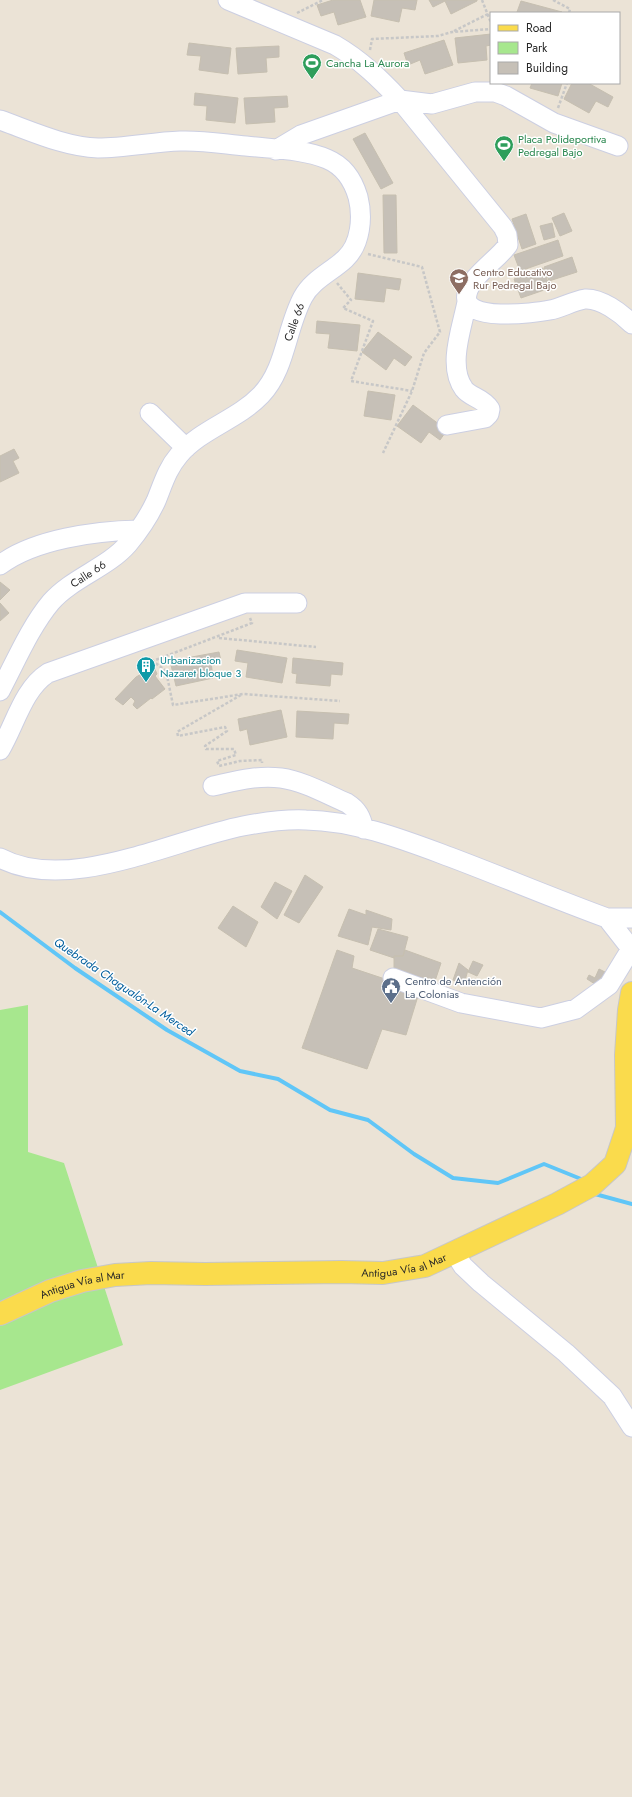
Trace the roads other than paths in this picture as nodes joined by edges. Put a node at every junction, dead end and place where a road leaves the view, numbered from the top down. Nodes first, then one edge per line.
1 (228, 0) edge
2 (400, 100) junction
3 (0, 120) edge
4 (618, 146) dead end
5 (276, 150) junction
6 (467, 302) junction
7 (632, 324) edge
8 (150, 413) dead end
9 (447, 424) dead end
10 (186, 448) junction
11 (138, 530) junction
12 (0, 565) edge
13 (297, 602) dead end
14 (0, 691) edge
15 (0, 750) edge
16 (214, 786) dead end
17 (364, 829) junction
18 (0, 858) edge
19 (607, 918) junction
20 (632, 918) edge
21 (631, 950) edge
22 (393, 978) dead end
23 (632, 992) edge
24 (454, 1252) junction
25 (0, 1314) edge
26 (632, 1427) edge

1 - 2 street
2 - 4 street
2 - 5 street
2 - 6 street
3 - 5 street, Calle 66
5 - 10 street, Calle 66
6 - 7 street
6 - 9 street
8 - 10 street
10 - 11 street, Calle 66
11 - 12 street
11 - 14 street, Calle 66
13 - 15 street
16 - 17 street
17 - 18 street
17 - 19 street
19 - 20 street
19 - 21 street
21 - 22 street
23 - 24 main road, Antigua Vía al Mar
24 - 25 main road, Antigua Vía al Mar
24 - 26 street

